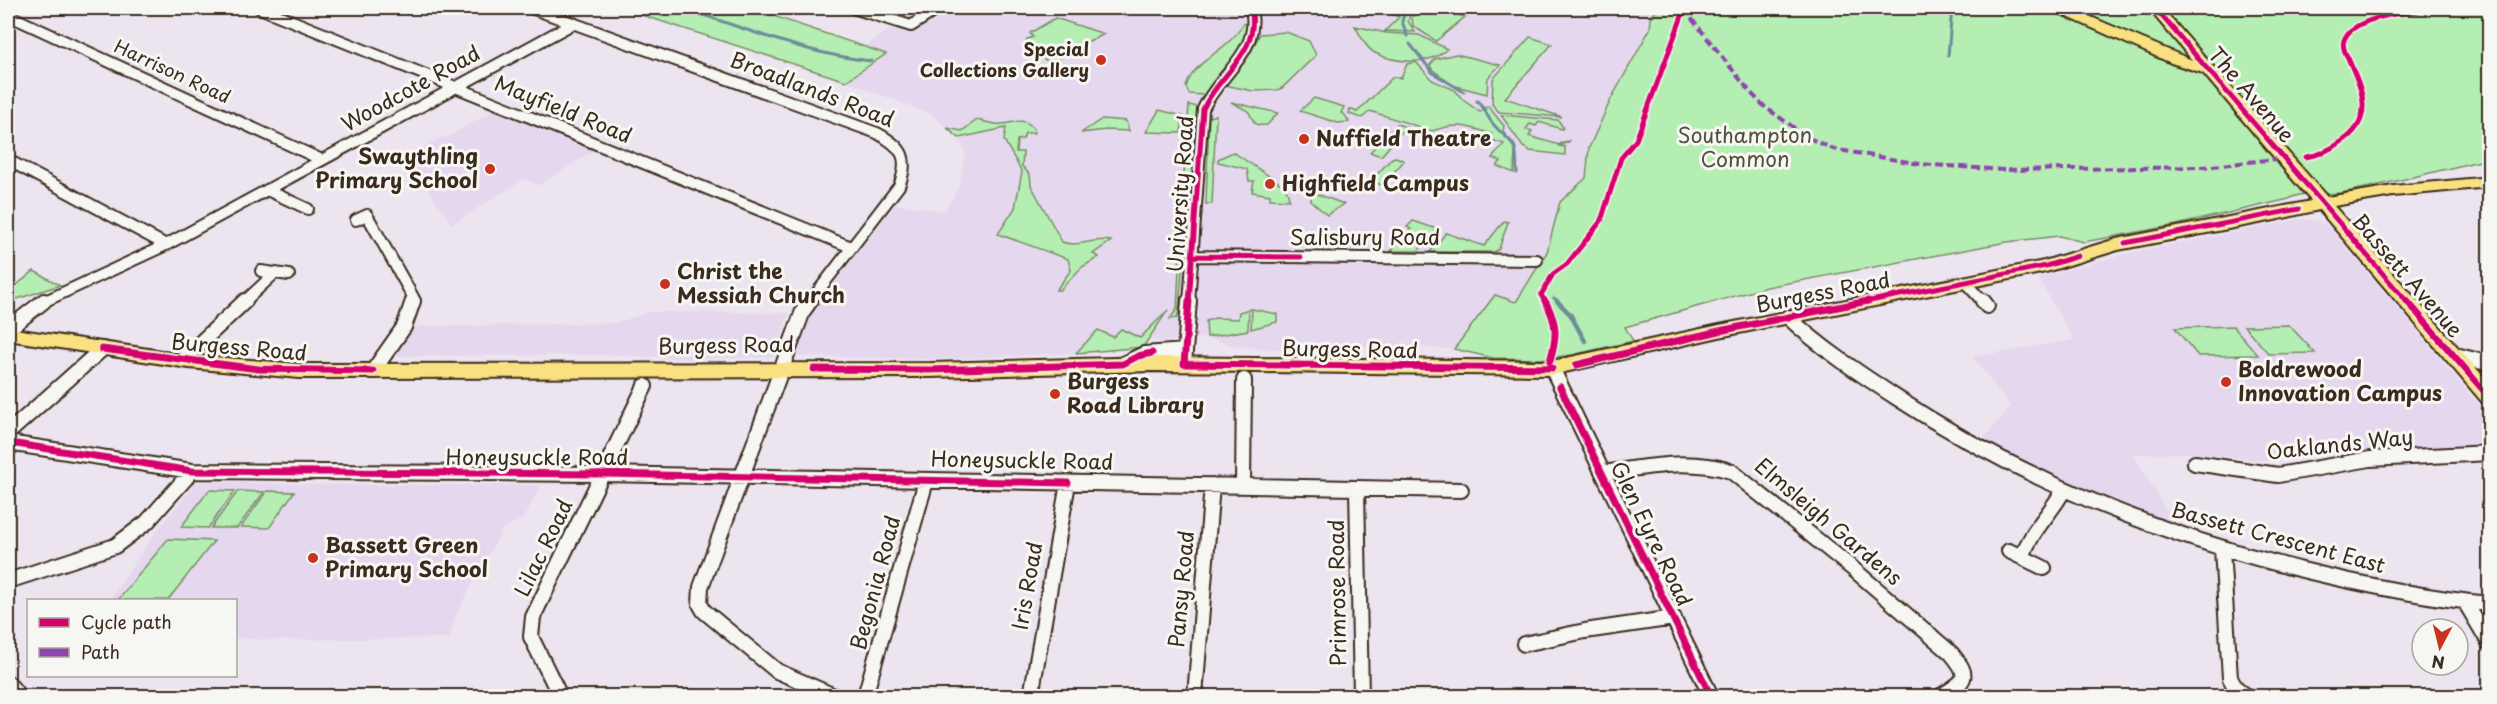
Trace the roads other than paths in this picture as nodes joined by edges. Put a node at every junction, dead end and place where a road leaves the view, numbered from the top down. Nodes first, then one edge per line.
1 (260, 8) edge
2 (531, 8) edge
3 (853, 8) edge
4 (939, 8) edge
5 (1251, 8) edge
6 (2059, 8) edge
7 (2155, 8) edge
8 (8, 15) edge
9 (574, 23) junction
10 (2208, 70) junction
11 (457, 86) junction
12 (8, 160) edge
13 (322, 160) junction
14 (2300, 176) junction
15 (2490, 182) edge
16 (267, 190) junction
17 (2352, 198) junction
18 (2323, 203) junction
19 (308, 209) dead end
20 (356, 220) dead end
21 (166, 245) junction
22 (851, 247) junction
23 (1193, 256) junction
24 (1537, 260) dead end
25 (261, 271) dead end
26 (275, 273) junction
27 (289, 275) dead end
28 (1965, 282) junction
29 (1987, 306) dead end
30 (1788, 317) junction
31 (8, 329) edge
32 (8, 334) edge
33 (102, 349) junction
34 (2451, 353) junction
35 (1184, 358) junction
36 (182, 360) junction
37 (2490, 365) edge
38 (1552, 368) junction
39 (781, 369) junction
40 (373, 371) junction
41 (2467, 371) junction
42 (1244, 380) dead end
43 (645, 386) dead end
44 (2490, 398) edge
45 (8, 433) edge
46 (8, 443) edge
47 (2490, 453) edge
48 (2195, 463) dead end
49 (192, 471) junction
50 (1603, 473) junction
51 (603, 474) junction
52 (742, 477) junction
53 (926, 481) junction
54 (1068, 483) junction
55 (1212, 484) junction
56 (1243, 485) junction
57 (1357, 488) junction
58 (1461, 490) dead end
59 (2063, 491) junction
60 (2222, 549) junction
61 (2044, 568) dead end
62 (8, 581) edge
63 (2465, 602) junction
64 (2490, 604) edge
65 (1674, 618) junction
66 (1524, 644) dead end
67 (2490, 644) edge
68 (8, 683) edge
69 (19, 696) edge
70 (560, 696) edge
71 (834, 696) edge
72 (865, 696) edge
73 (1031, 696) edge
74 (1195, 696) edge
75 (1361, 696) edge
76 (1711, 696) edge
77 (1941, 696) edge
78 (2246, 696) edge

1 - 11 street, Mayfield Road
2 - 9 street, Broadlands Road
3 - 4 street
5 - 23 street, University Road
6 - 10 main road
7 - 10 main road, The Avenue
8 - 13 street, Harrison Road
9 - 11 street, Woodcote Road
9 - 22 street, Broadlands Road
10 - 14 main road, The Avenue
11 - 13 street, Woodcote Road
11 - 22 street, Mayfield Road
12 - 21 street
13 - 16 street, Woodcote Road
14 - 17 main road
14 - 18 main road, The Avenue
15 - 17 main road, Burgess Road
16 - 19 street
16 - 21 street, Woodcote Road
17 - 18 main road, Burgess Road
18 - 28 main road, Burgess Road
18 - 34 main road, Bassett Avenue
20 - 40 street
21 - 31 street, Woodcote Road
22 - 39 street, Broadlands Road
23 - 24 street, Salisbury Road
23 - 35 street, University Road
25 - 26 street
26 - 27 street
26 - 36 street
28 - 29 street
28 - 30 main road, Burgess Road
30 - 38 main road, Burgess Road
30 - 59 street, Bassett Crescent East
32 - 33 main road, Burgess Road
33 - 36 main road, Burgess Road
33 - 45 street
34 - 37 street
34 - 41 main road, Bassett Avenue
35 - 38 main road, Burgess Road
35 - 39 main road, Burgess Road
36 - 40 main road, Burgess Road
37 - 41 street
38 - 50 street, Glen Eyre Road
39 - 40 main road, Burgess Road
39 - 52 street, Broadlands Road
41 - 44 main road, Bassett Avenue
42 - 56 street
43 - 51 street, Lilac Road
46 - 49 street, Honeysuckle Road
47 - 48 street, Oaklands Way
49 - 51 street, Honeysuckle Road
49 - 62 street
50 - 65 street, Glen Eyre Road
50 - 77 street, Elmsleigh Gardens
51 - 52 street, Honeysuckle Road
51 - 70 street, Lilac Road
52 - 53 street, Honeysuckle Road
52 - 71 street, Broadlands Road
53 - 54 street, Honeysuckle Road
53 - 72 street, Begonia Road
54 - 55 street, Honeysuckle Road
54 - 73 street, Iris Road
55 - 56 street, Honeysuckle Road
55 - 74 street, Pansy Road
56 - 57 street, Honeysuckle Road
57 - 58 street, Honeysuckle Road
57 - 75 street, Primrose Road
59 - 60 street, Bassett Crescent East
59 - 61 street
60 - 63 street, Bassett Crescent East
60 - 78 street
63 - 64 street, Bassett Crescent East
63 - 67 street
65 - 66 street
65 - 76 street, Glen Eyre Road
68 - 69 street

